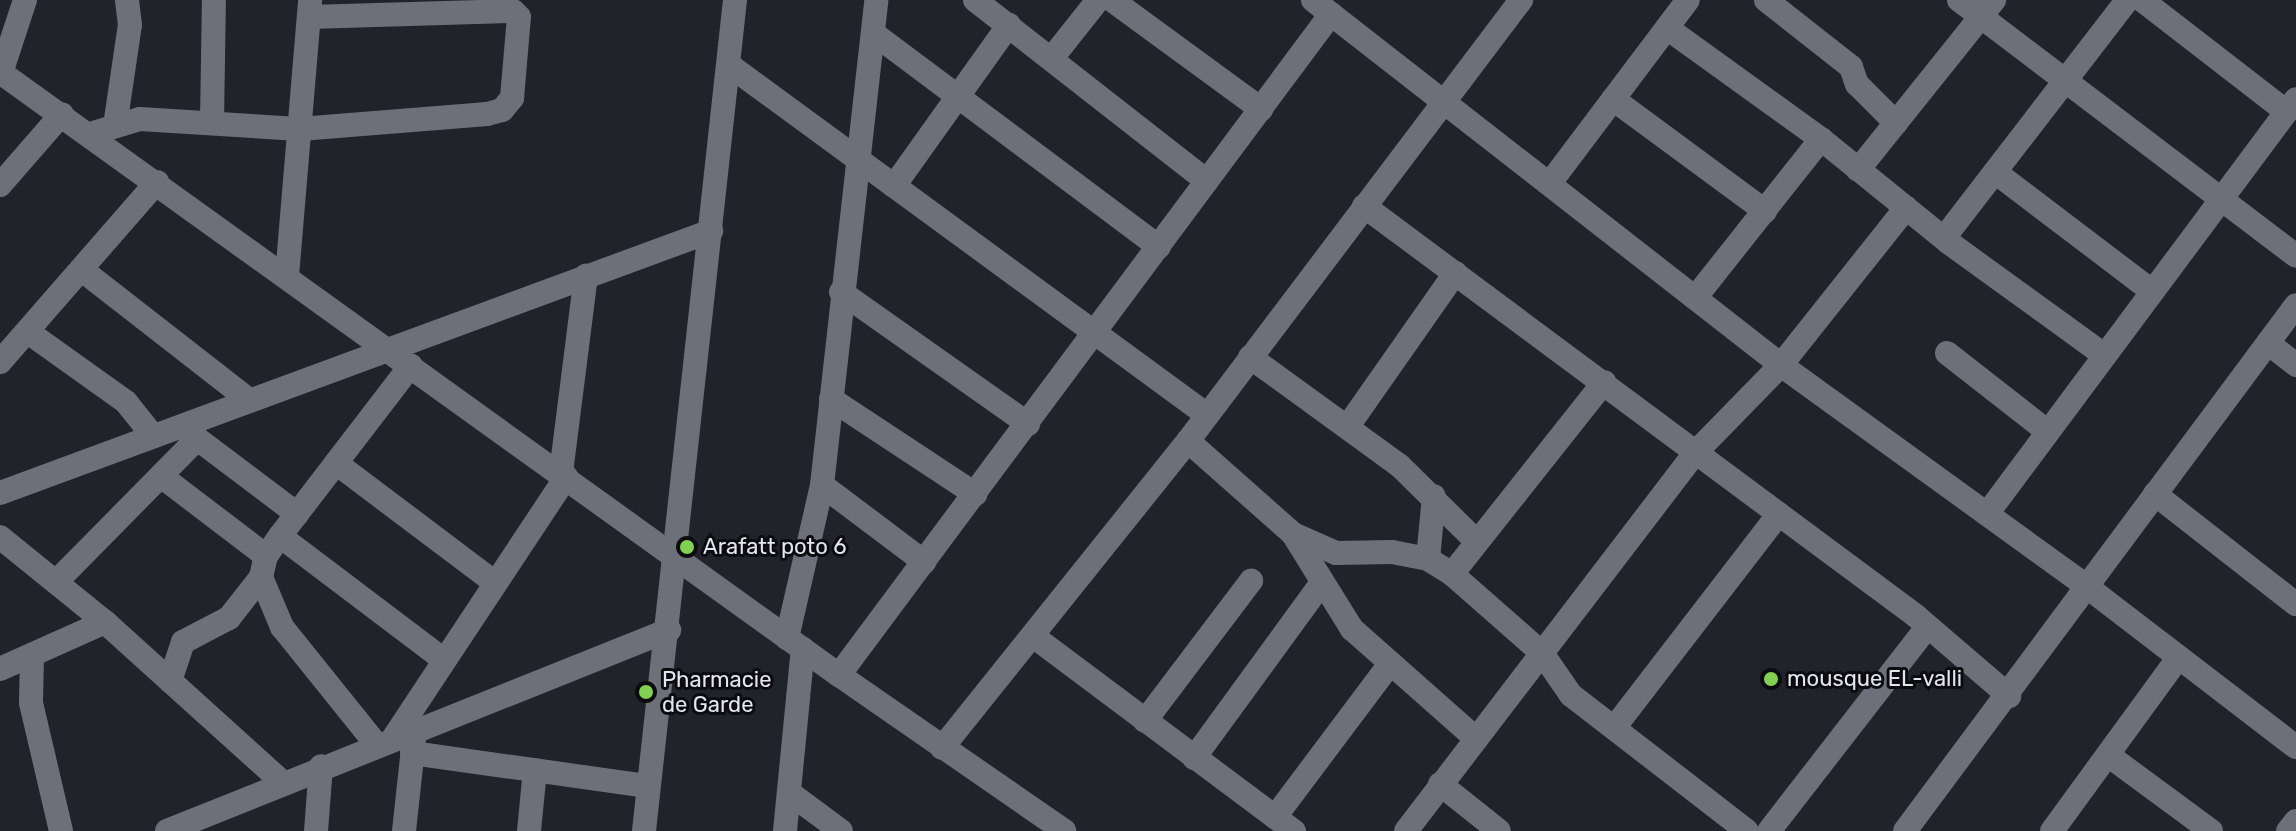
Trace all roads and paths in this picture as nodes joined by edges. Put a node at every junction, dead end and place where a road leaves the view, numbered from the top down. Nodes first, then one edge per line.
1 (25, 0) edge
2 (127, 0) edge
3 (214, 0) edge
4 (735, 0) edge
5 (876, 0) edge
6 (975, 0) edge
7 (1098, 0) edge
8 (1112, 0) edge
9 (1688, 0) edge
10 (1766, 0) edge
11 (1959, 0) edge
12 (2127, 0) edge
13 (2142, 0) edge
14 (509, 5) edge
15 (1508, 5) edge
16 (424, 6) edge
17 (1322, 7) edge
18 (310, 9) edge
19 (1988, 9) edge
20 (1009, 25) junction
21 (1667, 28) junction
22 (873, 33) junction
23 (1052, 58) junction
24 (729, 65) junction
25 (5, 81) edge
26 (2066, 81) junction
27 (957, 96) junction
28 (1444, 99) junction
29 (1613, 99) junction
30 (2291, 106) edge
31 (1261, 109) junction
32 (62, 114) junction
33 (212, 122) junction
34 (1896, 123) junction
35 (115, 126) junction
36 (300, 129) junction
37 (90, 134) junction
38 (1821, 139) junction
39 (857, 158) junction
40 (1858, 170) junction
41 (1995, 172) junction
42 (1207, 181) junction
43 (157, 182) junction
44 (1550, 183) junction
45 (0, 185) edge
46 (894, 186) junction
47 (2221, 199) junction
48 (1364, 206) junction
49 (1906, 208) junction
50 (1765, 211) junction
51 (711, 231) junction
52 (1944, 238) junction
53 (1159, 247) junction
54 (2296, 256) edge
55 (82, 270) junction
56 (1455, 273) junction
57 (287, 276) junction
58 (586, 276) junction
59 (2152, 291) junction
60 (841, 292) junction
61 (1695, 298) junction
62 (2296, 305) edge
63 (28, 332) junction
64 (1095, 333) junction
65 (2268, 343) junction
66 (387, 348) junction
67 (1947, 353) dead end
68 (2104, 355) junction
69 (1250, 357) junction
70 (0, 362) edge
71 (411, 365) junction
72 (1781, 365) junction
73 (2296, 365) edge
74 (1604, 382) junction
75 (831, 399) junction
76 (249, 400) junction
77 (1207, 415) junction
78 (1028, 424) junction
79 (1348, 426) junction
80 (2047, 431) junction
81 (189, 432) junction
82 (153, 436) junction
83 (1188, 441) junction
84 (1697, 451) junction
85 (336, 463) junction
86 (563, 475) junction
87 (161, 476) junction
88 (822, 485) junction
89 (0, 493) edge
90 (975, 494) junction
91 (2155, 494) junction
92 (1434, 496) junction
93 (297, 514) junction
94 (1779, 514) junction
95 (1987, 514) junction
96 (1293, 534) junction
97 (280, 536) junction
98 (0, 537) edge
99 (1476, 541) junction
100 (675, 555) junction
101 (1428, 559) junction
102 (924, 562) junction
103 (264, 567) junction
104 (1452, 574) junction
105 (1251, 581) dead end
106 (56, 582) junction
107 (495, 583) junction
108 (1320, 585) junction
109 (2086, 586) junction
110 (2296, 604) edge
111 (105, 622) junction
112 (1927, 627) junction
113 (669, 630) junction
114 (1033, 636) junction
115 (795, 644) junction
116 (1542, 653) junction
117 (32, 655) junction
118 (2179, 657) junction
119 (444, 660) junction
120 (1389, 665) junction
121 (0, 669) edge
122 (839, 675) junction
123 (170, 681) junction
124 (2009, 696) junction
125 (1145, 721) junction
126 (1614, 728) junction
127 (1474, 737) junction
128 (400, 741) junction
129 (2296, 747) edge
130 (942, 748) junction
131 (2108, 755) junction
132 (1194, 758) junction
133 (321, 766) junction
134 (535, 770) junction
135 (281, 781) junction
136 (1440, 784) junction
137 (648, 786) junction
138 (791, 794) junction
139 (215, 820) edge
140 (2296, 821) edge
141 (1284, 824) edge
142 (61, 831) edge
143 (167, 831) edge
144 (316, 831) edge
145 (404, 831) edge
146 (529, 831) edge
147 (644, 831) edge
148 (785, 831) edge
149 (841, 831) edge
150 (1064, 831) edge
151 (1406, 831) edge
152 (1499, 831) edge
153 (1747, 831) edge
154 (1769, 831) edge
155 (1905, 831) edge
156 (2052, 831) edge
157 (2211, 831) edge
158 (2288, 831) edge

1 - 25 street
2 - 35 street
3 - 33 street
4 - 24 street
5 - 22 street
6 - 20 street
7 - 23 street
8 - 31 street
9 - 21 street
10 - 34 street
11 - 19 street
12 - 26 street
13 - 30 street
14 - 16 street
14 - 36 street
15 - 28 street
16 - 18 street
17 - 28 street
17 - 31 street
18 - 36 street
19 - 26 street
19 - 34 street
20 - 23 street
20 - 27 street
21 - 29 street
21 - 38 street
22 - 27 street
22 - 39 street
23 - 42 street
24 - 39 street
24 - 51 street
25 - 32 street
26 - 41 street
26 - 47 street
27 - 46 street
27 - 53 street
28 - 44 street
28 - 48 street
29 - 44 street
29 - 50 street
30 - 47 street
31 - 42 street
32 - 37 street
32 - 45 street
33 - 35 street
33 - 36 street
34 - 40 street
35 - 37 street
36 - 57 street
37 - 43 street
38 - 40 street
38 - 50 street
39 - 46 street
39 - 60 street
40 - 49 street
41 - 52 street
41 - 59 street
42 - 53 street
43 - 55 street
43 - 57 street
44 - 61 street
46 - 64 street
47 - 54 street
47 - 59 street
48 - 56 street
48 - 69 street
49 - 52 street
49 - 72 street
50 - 61 street
51 - 58 street
51 - 100 street
52 - 68 street
53 - 64 street
55 - 63 street
55 - 76 street
56 - 74 street
56 - 79 street
57 - 66 street
58 - 66 street
58 - 86 street
59 - 68 street
60 - 75 street
60 - 78 street
61 - 72 street
62 - 65 street
63 - 70 street
63 - 82 street
64 - 77 street
64 - 78 street
65 - 73 street
65 - 91 street
66 - 71 street
66 - 76 street
67 - 80 street
68 - 80 street
69 - 77 street
69 - 79 street
71 - 85 street
71 - 86 street
72 - 84 street
72 - 95 street
74 - 84 street
74 - 99 street
75 - 88 street
75 - 90 street
76 - 81 street
77 - 83 street
78 - 90 street
79 - 92 street
80 - 95 street
81 - 82 street
81 - 87 street
81 - 93 street
82 - 89 street
83 - 96 street
83 - 114 street
84 - 94 street
84 - 116 street
85 - 93 street
85 - 107 street
86 - 100 street
86 - 107 street
87 - 103 street
87 - 106 street
88 - 102 street
88 - 115 street
90 - 102 street
91 - 109 street
91 - 110 street
92 - 99 street
92 - 101 street
93 - 97 street
94 - 112 street
94 - 126 street
95 - 109 street
96 - 101 street
96 - 108 street
97 - 103 street
97 - 119 street
98 - 106 street
99 - 104 street
100 - 113 street
100 - 115 street
101 - 104 street
102 - 122 street
103 - 123 street
103 - 128 street
104 - 116 street
105 - 125 street
106 - 111 street
107 - 119 street
108 - 120 street
108 - 132 street
109 - 118 street
109 - 124 street
111 - 117 street
111 - 123 street
112 - 124 street
112 - 154 street
113 - 128 street
113 - 137 street
114 - 125 street
114 - 130 street
115 - 122 street
115 - 138 street
116 - 126 street
116 - 127 street
117 - 121 street
117 - 142 street
118 - 129 street
118 - 131 street
119 - 128 street
120 - 127 street
120 - 141 street
122 - 130 street
123 - 135 street
124 - 155 street
125 - 132 street
126 - 153 street
127 - 136 street
128 - 133 street
128 - 134 street
128 - 145 street
130 - 150 street
131 - 156 street
131 - 157 street
132 - 141 street
133 - 135 street
133 - 144 street
134 - 137 street
134 - 146 street
135 - 139 street
136 - 151 street
136 - 152 street
137 - 147 street
138 - 148 street
138 - 149 street
139 - 143 street
140 - 158 street

